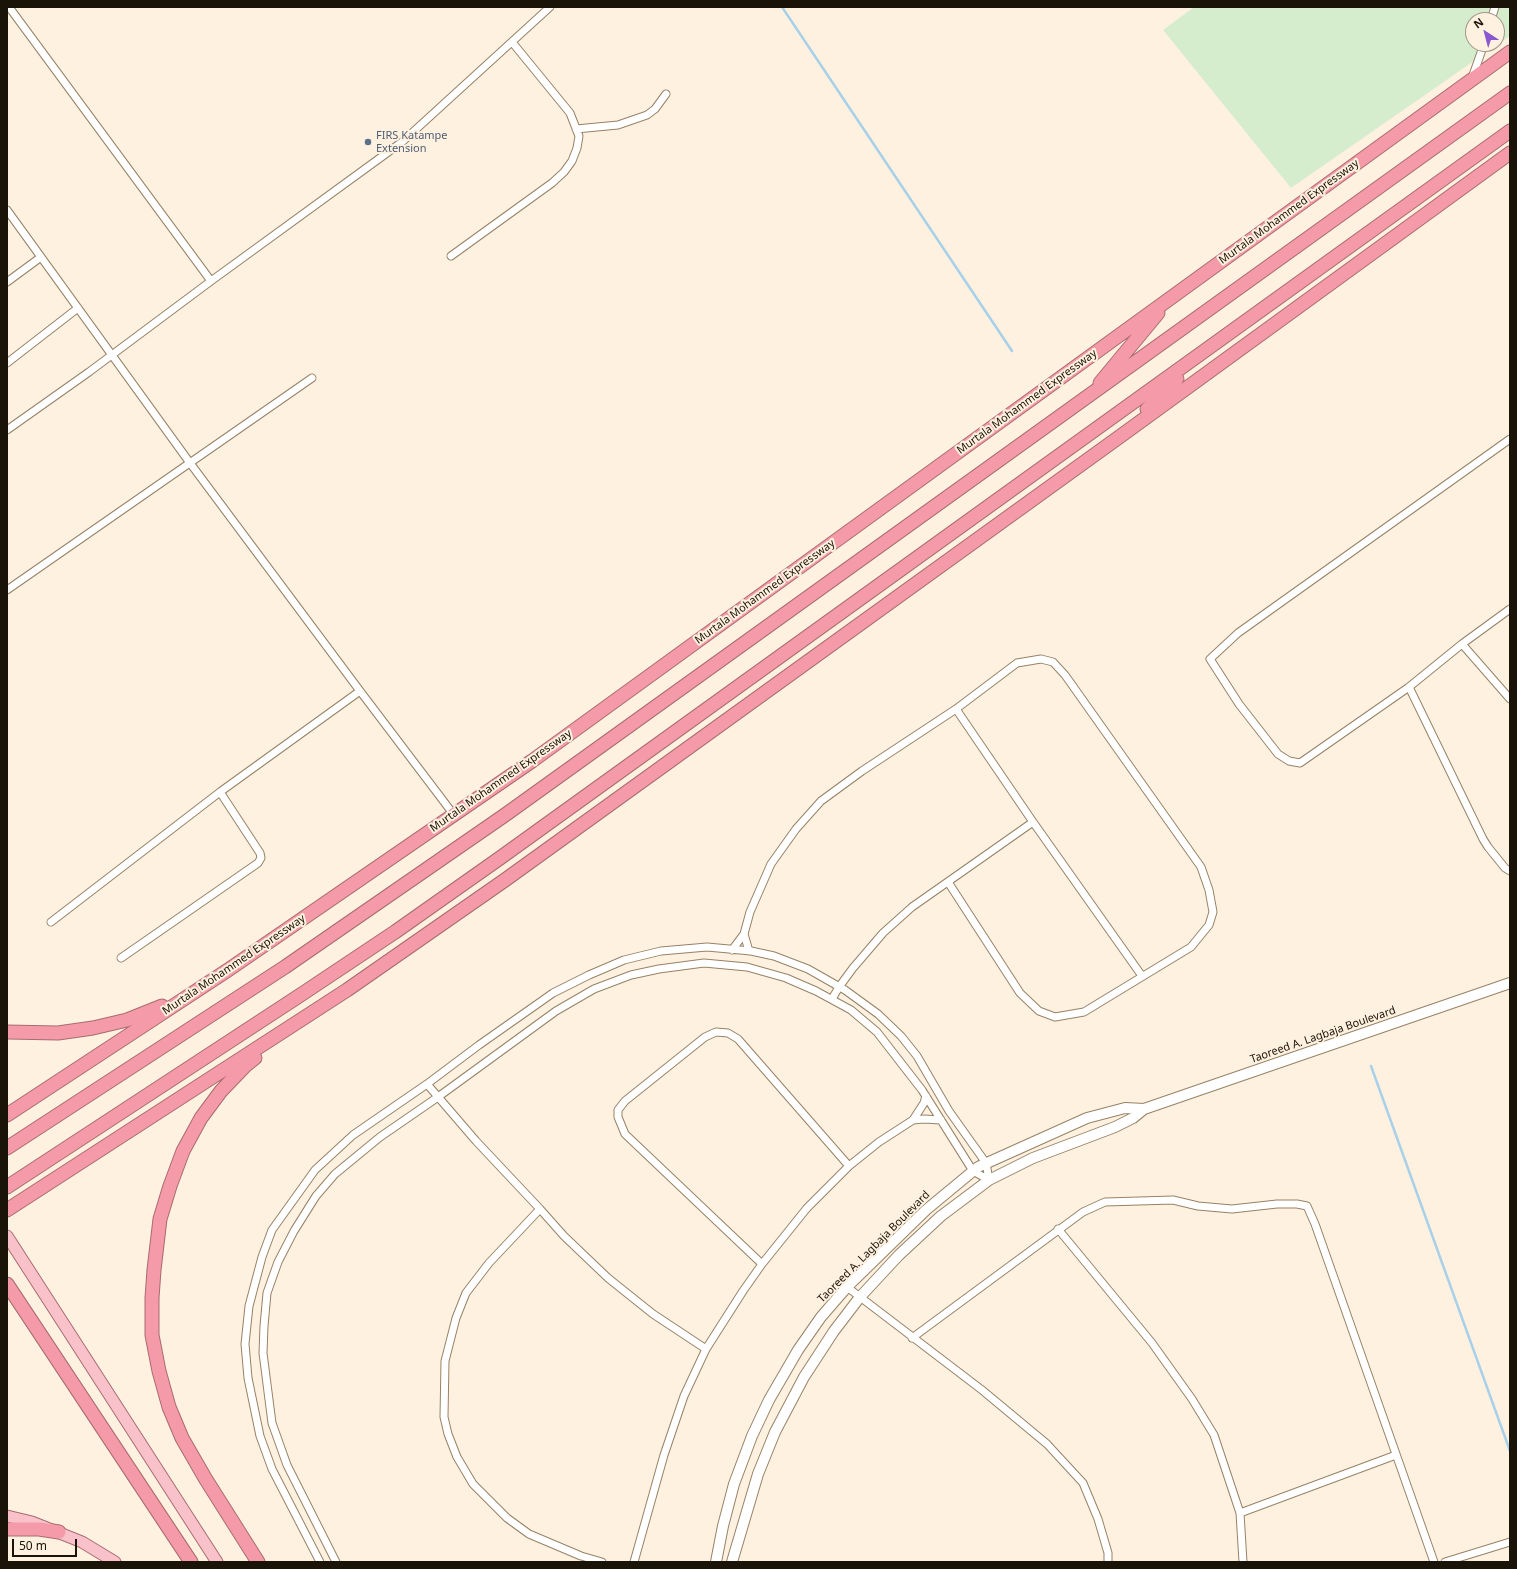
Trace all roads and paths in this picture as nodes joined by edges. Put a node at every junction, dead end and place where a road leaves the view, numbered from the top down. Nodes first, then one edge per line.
1 (9, 7) edge
2 (550, 7) edge
3 (512, 42) junction
4 (1481, 52) edge
5 (1510, 52) edge
6 (1472, 80) junction
7 (1510, 92) edge
8 (666, 94) dead end
9 (576, 129) junction
10 (1510, 131) edge
11 (1510, 153) edge
12 (7, 210) edge
13 (451, 256) dead end
14 (41, 257) junction
15 (211, 281) junction
16 (7, 282) edge
17 (1170, 298) junction
18 (78, 308) junction
19 (1201, 354) junction
20 (112, 356) junction
21 (7, 363) edge
22 (312, 378) dead end
23 (1088, 397) junction
24 (7, 430) edge
25 (1122, 435) junction
26 (1510, 439) edge
27 (190, 463) junction
28 (7, 590) edge
29 (1510, 609) edge
30 (1462, 644) junction
31 (1409, 687) junction
32 (360, 691) junction
33 (1510, 699) edge
34 (956, 709) junction
35 (220, 792) junction
36 (454, 815) junction
37 (1033, 822) junction
38 (1510, 871) edge
39 (948, 882) junction
40 (51, 922) dead end
41 (744, 934) junction
42 (732, 950) junction
43 (749, 951) junction
44 (121, 958) dead end
45 (228, 970) junction
46 (1142, 976) junction
47 (1510, 983) edge
48 (839, 987) junction
49 (347, 990) junction
50 (832, 999) junction
51 (7, 1032) edge
52 (427, 1084) junction
53 (926, 1096) junction
54 (438, 1098) junction
55 (1144, 1109) junction
56 (7, 1115) edge
57 (913, 1120) junction
58 (941, 1120) junction
59 (7, 1148) edge
60 (986, 1163) junction
61 (849, 1166) junction
62 (973, 1171) junction
63 (989, 1180) junction
64 (7, 1187) edge
65 (540, 1208) junction
66 (7, 1210) edge
67 (1058, 1230) junction
68 (7, 1236) edge
69 (762, 1264) junction
70 (7, 1284) edge
71 (847, 1287) junction
72 (860, 1297) junction
73 (912, 1338) junction
74 (706, 1349) junction
75 (1396, 1455) junction
76 (1240, 1513) junction
77 (7, 1516) edge
78 (7, 1529) edge
79 (59, 1532) junction
80 (1510, 1542) edge
81 (115, 1562) edge
82 (191, 1562) edge
83 (217, 1562) edge
84 (258, 1562) edge
85 (320, 1562) edge
86 (336, 1562) edge
87 (602, 1562) edge
88 (634, 1562) edge
89 (716, 1562) edge
90 (732, 1562) edge
91 (1108, 1562) edge
92 (1243, 1562) edge
93 (1434, 1562) edge
94 (1445, 1562) edge

1 - 15 street
2 - 3 street
3 - 9 street
3 - 15 street
4 - 6 street
5 - 6 highway, Murtala Mohammed Expressway
6 - 17 highway, Murtala Mohammed Expressway
7 - 23 highway
8 - 9 street
9 - 13 street
10 - 19 highway
11 - 25 highway
12 - 14 street
14 - 16 street
14 - 18 street
15 - 20 street
17 - 23 highway
17 - 36 highway, Murtala Mohammed Expressway
18 - 20 street
18 - 21 street
19 - 25 highway
19 - 64 highway
20 - 24 street
20 - 27 street
22 - 27 street
23 - 59 highway
25 - 49 highway
26 - 31 street
27 - 28 street
27 - 32 street
29 - 30 street
30 - 31 street
30 - 33 street
31 - 38 street
32 - 35 street
32 - 36 street
34 - 37 street
34 - 41 street
34 - 46 street
35 - 40 street
35 - 44 street
36 - 45 highway, Murtala Mohammed Expressway
37 - 39 street
37 - 46 street
39 - 46 street
39 - 48 street
41 - 42 street
41 - 43 street
42 - 43 street
42 - 52 street
43 - 48 street
45 - 51 highway
45 - 56 highway, Murtala Mohammed Expressway
47 - 55 street, Taoreed A. Lagbaja Boulevard
48 - 50 street
48 - 60 street
49 - 66 highway
49 - 84 highway
50 - 53 street
50 - 54 street
52 - 54 street
52 - 85 street
53 - 57 street
53 - 58 street
54 - 65 street
54 - 86 street
55 - 60 street, Taoreed A. Lagbaja Boulevard
55 - 63 street, Taoreed A. Lagbaja Boulevard
57 - 58 street
57 - 61 street
58 - 62 street
60 - 62 street, Taoreed A. Lagbaja Boulevard
60 - 63 street
61 - 69 street
61 - 69 street
62 - 63 street
62 - 71 street, Taoreed A. Lagbaja Boulevard
63 - 72 street, Taoreed A. Lagbaja Boulevard
65 - 74 street
65 - 87 street
67 - 73 street
67 - 75 street
67 - 76 street
68 - 83 main road
69 - 74 street
70 - 82 highway
71 - 72 street
71 - 89 street, Taoreed A. Lagbaja Boulevard
72 - 73 street
72 - 90 street, Taoreed A. Lagbaja Boulevard
73 - 91 street
74 - 88 street
75 - 76 street
75 - 93 street
76 - 92 street
77 - 79 main road
78 - 79 highway
79 - 81 main road
80 - 94 street

